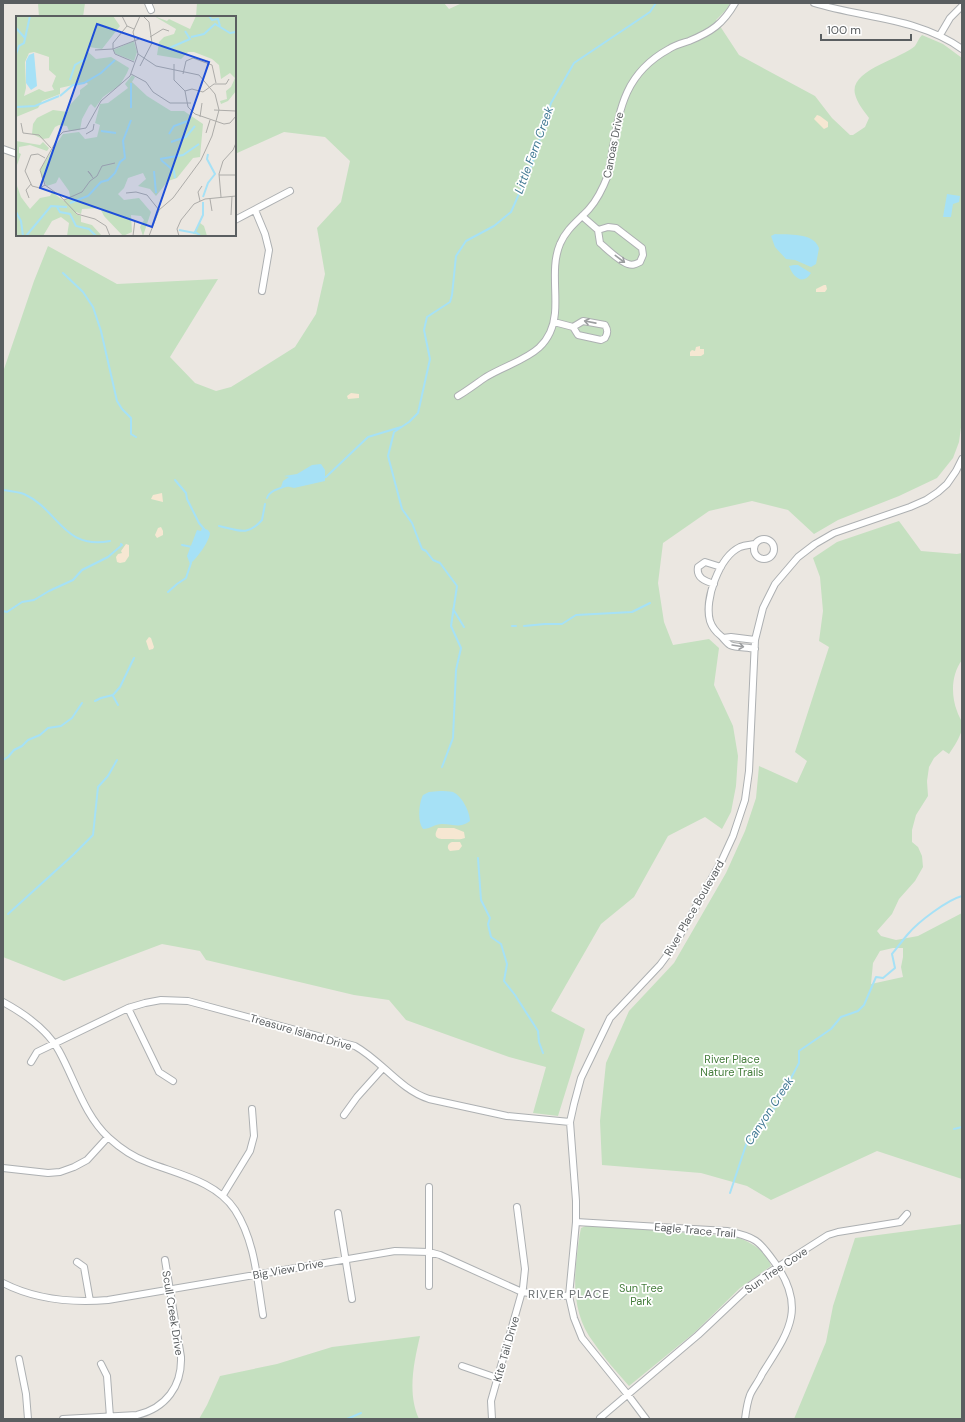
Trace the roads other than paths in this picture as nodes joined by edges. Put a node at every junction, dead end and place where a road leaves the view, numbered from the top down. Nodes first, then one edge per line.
1 (148, 3) edge
2 (735, 3) edge
3 (814, 3) edge
4 (962, 6) edge
5 (151, 10) dead end
6 (940, 35) junction
7 (962, 49) edge
8 (3, 149) edge
9 (16, 154) edge
10 (290, 191) dead end
11 (255, 210) junction
12 (582, 216) junction
13 (236, 220) edge
14 (598, 230) junction
15 (262, 291) dead end
16 (554, 322) junction
17 (574, 327) junction
18 (458, 396) dead end
19 (962, 458) edge
20 (755, 544) dead end
21 (721, 567) junction
22 (714, 584) junction
23 (723, 638) junction
24 (755, 640) junction
25 (755, 649) junction
26 (3, 1002) edge
27 (128, 1008) junction
28 (54, 1044) junction
29 (31, 1062) dead end
30 (383, 1068) junction
31 (173, 1081) dead end
32 (252, 1110) dead end
33 (344, 1115) dead end
34 (570, 1122) junction
35 (108, 1137) junction
36 (3, 1168) edge
37 (429, 1187) dead end
38 (223, 1195) junction
39 (517, 1207) dead end
40 (338, 1213) dead end
41 (907, 1214) dead end
42 (576, 1222) junction
43 (429, 1252) junction
44 (346, 1259) junction
45 (165, 1260) dead end
46 (77, 1262) dead end
47 (778, 1267) junction
48 (256, 1274) junction
49 (3, 1283) edge
50 (429, 1286) dead end
51 (169, 1289) junction
52 (522, 1292) junction
53 (569, 1296) junction
54 (352, 1299) dead end
55 (90, 1302) junction
56 (263, 1315) dead end
57 (19, 1359) dead end
58 (100, 1364) dead end
59 (462, 1366) dead end
60 (497, 1378) junction
61 (628, 1395) junction
62 (110, 1417) junction
63 (600, 1418) edge
64 (28, 1419) edge
65 (63, 1419) edge
66 (492, 1419) edge
67 (646, 1419) edge
68 (745, 1419) edge

1 - 5 street
2 - 12 street, Canoas Drive
3 - 6 street
4 - 6 street
6 - 7 street
8 - 9 street
10 - 11 street
11 - 13 street
11 - 15 street
12 - 14 street
12 - 16 street, Canoas Drive
14 -> 14 street
16 - 17 street
16 - 18 street, Canoas Drive
17 -> 17 street
19 - 24 street, River Place Boulevard
20 - 21 street
21 - 22 street
21 - 22 street
22 - 23 street
23 - 24 street
23 -> 25 street
24 - 25 street, River Place Boulevard
25 - 34 street, River Place Boulevard
26 - 28 street
27 - 28 street, Treasure Island Drive
27 - 30 street, Treasure Island Drive
27 - 31 street
28 - 29 street, Treasure Island Drive
28 - 35 street
30 - 33 street
30 - 34 street, Treasure Island Drive
32 - 38 street
34 - 42 street, River Place Boulevard
35 - 36 street
35 - 38 street
37 - 43 street
38 - 48 street
39 - 52 street, Kite Tail Drive
40 - 44 street
41 - 47 street, Sun Tree Cove
42 - 47 street, Eagle Trace Trail
42 - 53 street, River Place Boulevard
43 - 44 street, Big View Drive
43 - 50 street
43 - 52 street, Big View Drive
44 - 48 street, Big View Drive
44 - 54 street
45 - 51 street, Scull Creek Drive
46 - 55 street
47 - 61 street, Sun Tree Cove
47 - 68 street, Eagle Trace Trail
48 - 51 street, Big View Drive
48 - 56 street
49 - 55 street, Big View Drive
51 - 55 street, Big View Drive
51 - 62 street, Scull Creek Drive
52 - 53 street, Big View Drive
52 - 60 street, Kite Tail Drive
53 - 61 street, River Place Boulevard
57 - 64 street
58 - 62 street
59 - 60 street
60 - 66 street, Kite Tail Drive
61 - 63 street, Sun Tree Cove
61 - 67 street, River Place Boulevard
62 - 65 street, Scull Creek Drive

